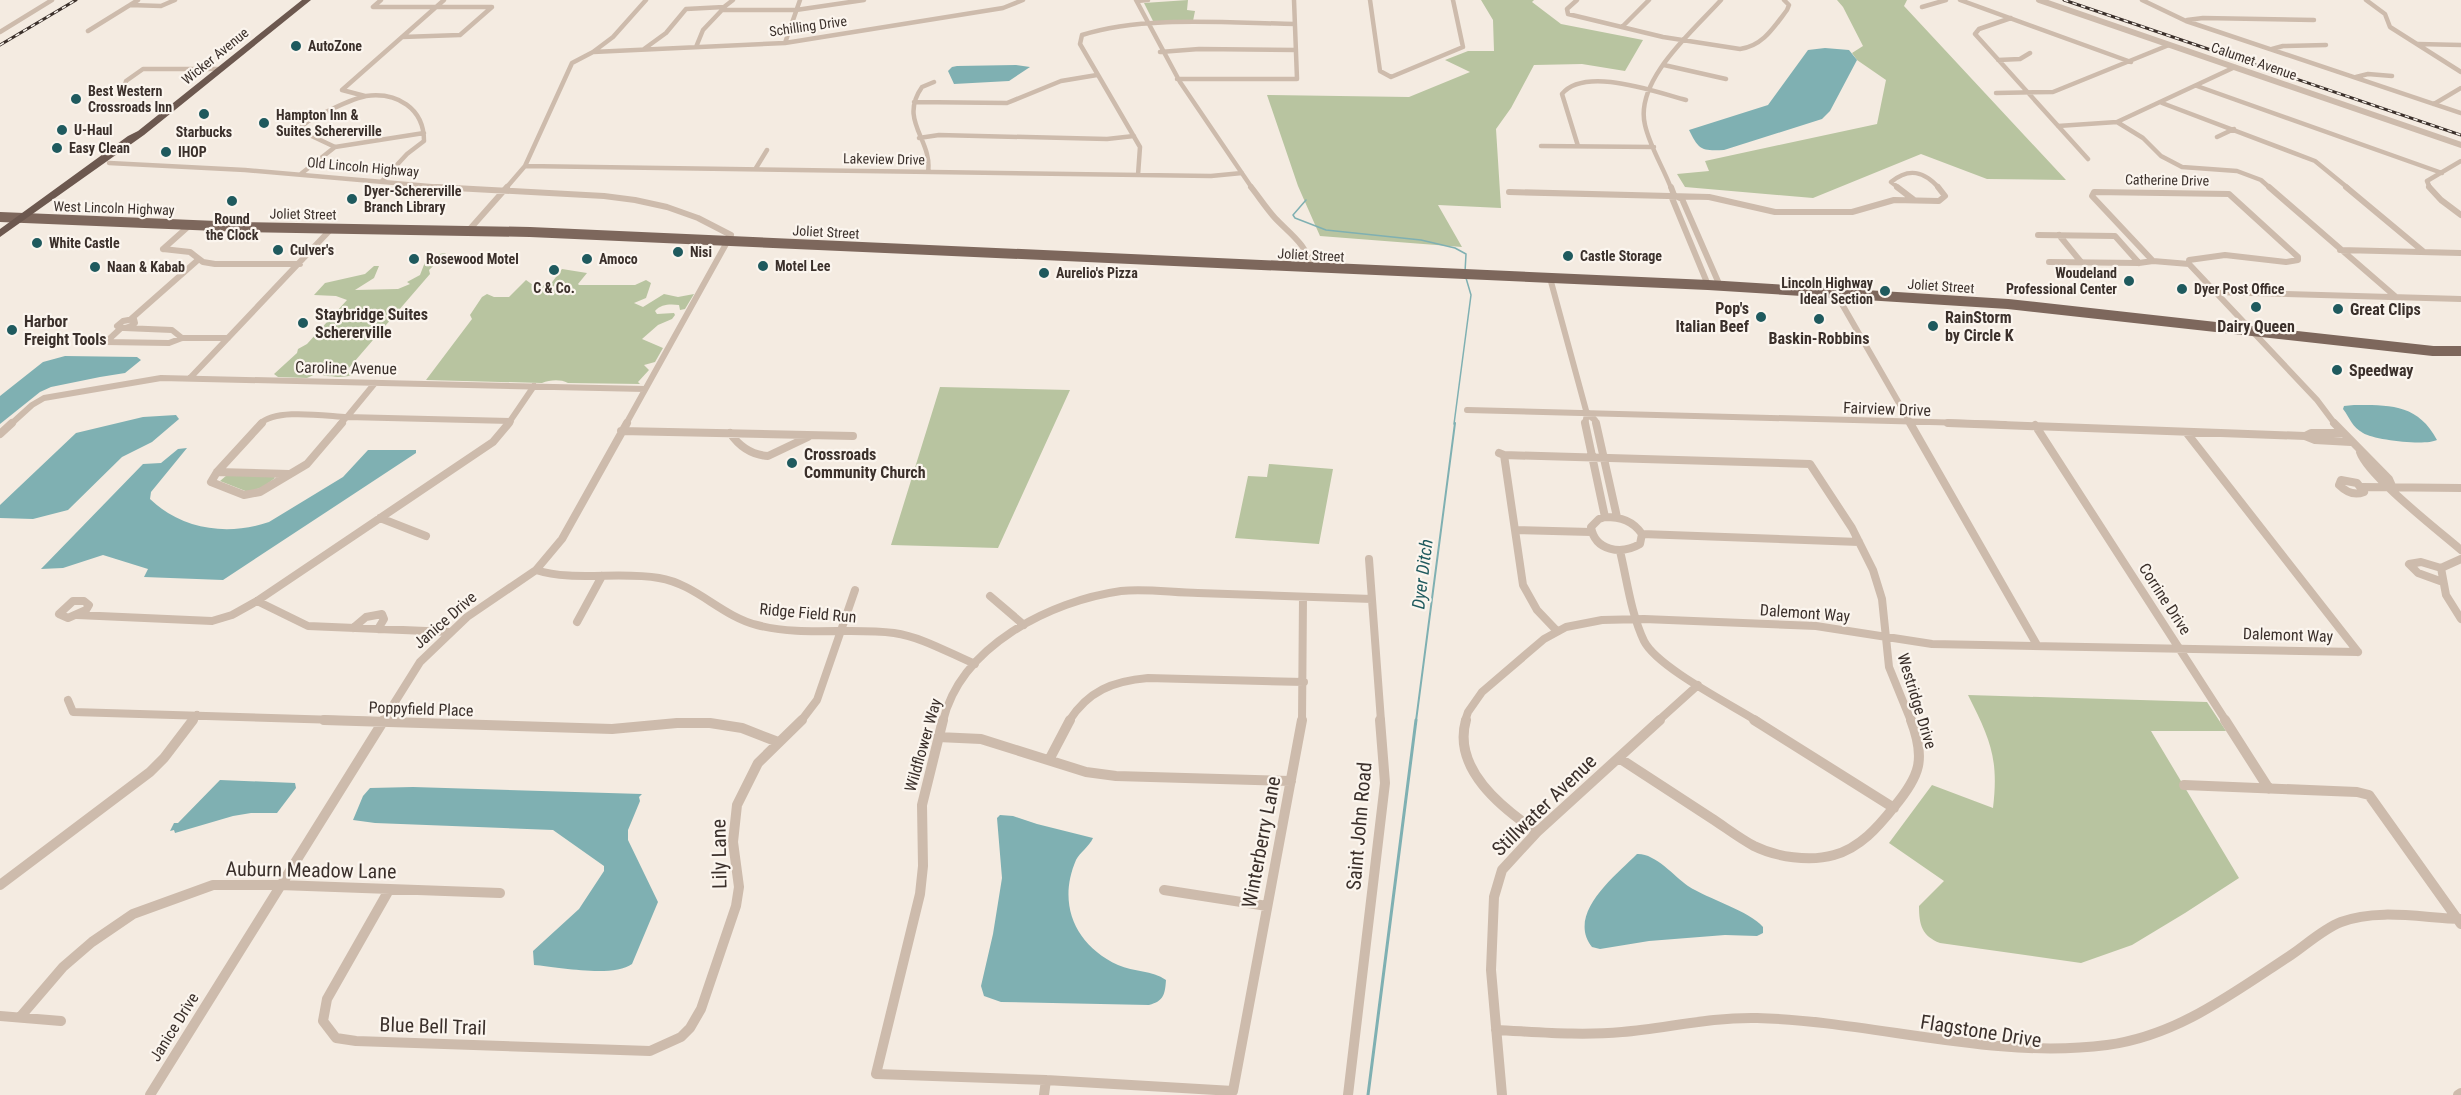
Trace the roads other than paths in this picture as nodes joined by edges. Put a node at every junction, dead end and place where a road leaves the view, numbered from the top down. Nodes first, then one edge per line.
1 (52, 0) edge
2 (138, 0) edge
3 (175, 0) edge
4 (307, 0) edge
5 (381, 0) edge
6 (444, 0) edge
7 (459, 0) edge
8 (646, 0) edge
9 (733, 0) edge
10 (800, 0) edge
11 (864, 0) edge
12 (1023, 0) edge
13 (1148, 0) edge
14 (1294, 0) edge
15 (1370, 0) edge
16 (1453, 0) edge
17 (1577, 0) edge
18 (1649, 0) edge
19 (1721, 0) edge
20 (1784, 0) edge
21 (1946, 0) edge
22 (1960, 0) edge
23 (2039, 0) edge
24 (2142, 0) edge
25 (2366, 0) edge
26 (1136, 1) edge
27 (130, 5) junction
28 (436, 7) junction
29 (451, 7) junction
30 (1922, 7) dead end
31 (723, 9) junction
32 (796, 10) junction
33 (2011, 18) junction
34 (2314, 20) dead end
35 (2186, 21) junction
36 (1295, 24) junction
37 (1147, 25) junction
38 (1622, 27) junction
39 (88, 31) dead end
40 (0, 32) edge
41 (402, 37) junction
42 (1684, 41) junction
43 (785, 43) junction
44 (2416, 44) junction
45 (2169, 45) junction
46 (2326, 45) dead end
47 (2461, 45) edge
48 (696, 47) junction
49 (2271, 49) junction
50 (643, 50) junction
51 (1296, 50) junction
52 (593, 52) junction
53 (1160, 52) junction
54 (2031, 53) dead end
55 (1998, 60) junction
56 (2131, 62) junction
57 (1665, 65) junction
58 (2235, 67) junction
59 (221, 69) junction
60 (2461, 72) edge
61 (1097, 75) junction
62 (2392, 76) dead end
63 (2355, 77) junction
64 (1177, 79) junction
65 (1726, 79) dead end
66 (934, 82) dead end
67 (125, 86) dead end
68 (2197, 86) junction
69 (2461, 88) edge
70 (1647, 91) junction
71 (1996, 93) dead end
72 (2028, 94) junction
73 (365, 96) junction
74 (1686, 100) dead end
75 (914, 102) junction
76 (2162, 103) junction
77 (2434, 104) junction
78 (2461, 113) edge
79 (2117, 122) junction
80 (2058, 126) junction
81 (2234, 129) junction
82 (424, 133) junction
83 (1134, 136) junction
84 (2217, 137) dead end
85 (919, 138) junction
86 (2461, 145) edge
87 (1541, 146) dead end
88 (1578, 146) junction
89 (335, 147) junction
90 (1654, 147) junction
91 (767, 150) dead end
92 (117, 158) junction
93 (2088, 159) dead end
94 (2461, 161) edge
95 (525, 166) junction
96 (756, 168) junction
97 (928, 172) junction
98 (302, 173) junction
99 (1242, 173) junction
100 (2442, 173) junction
101 (1138, 175) junction
102 (383, 180) junction
103 (503, 192) junction
104 (1509, 192) dead end
105 (1674, 195) junction
106 (1914, 200) junction
107 (2461, 215) edge
108 (0, 217) edge
109 (35, 218) junction
110 (24, 221) junction
111 (0, 224) edge
112 (13, 225) junction
113 (188, 225) junction
114 (206, 225) junction
115 (332, 228) junction
116 (469, 230) junction
117 (0, 234) edge
118 (2038, 235) dead end
119 (2059, 235) junction
120 (175, 238) junction
121 (730, 241) junction
122 (0, 244) edge
123 (2340, 250) junction
124 (2424, 252) junction
125 (2461, 253) edge
126 (199, 260) junction
127 (2152, 261) junction
128 (2049, 262) dead end
129 (2081, 262) junction
130 (2139, 263) junction
131 (300, 264) junction
132 (2189, 264) junction
133 (1311, 268) junction
134 (1550, 278) junction
135 (1708, 285) junction
136 (1720, 286) junction
137 (1835, 292) junction
138 (2216, 292) junction
139 (2396, 297) junction
140 (2461, 299) edge
141 (122, 328) junction
142 (2251, 330) junction
143 (182, 338) junction
144 (228, 338) junction
145 (2433, 351) junction
146 (2461, 351) edge
147 (2461, 358) edge
148 (189, 378) junction
149 (375, 382) junction
150 (534, 386) junction
151 (645, 389) junction
152 (1467, 410) dead end
153 (1587, 414) junction
154 (346, 417) junction
155 (511, 421) junction
156 (1911, 423) junction
157 (2035, 426) junction
158 (621, 431) junction
159 (2186, 432) junction
160 (730, 433) junction
161 (2342, 433) junction
162 (0, 434) edge
163 (812, 435) junction
164 (852, 436) dead end
165 (2305, 436) junction
166 (2351, 442) junction
167 (1592, 458) junction
168 (1604, 458) junction
169 (217, 472) junction
170 (291, 474) junction
171 (2363, 487) dead end
172 (2393, 488) junction
173 (2461, 488) edge
174 (1617, 517) junction
175 (380, 518) junction
176 (1605, 518) junction
177 (1515, 530) junction
178 (1591, 532) junction
179 (1642, 534) junction
180 (426, 536) dead end
181 (1859, 542) junction
182 (2461, 550) edge
183 (1620, 551) junction
184 (1369, 559) dead end
185 (2461, 559) edge
186 (2442, 568) junction
187 (536, 570) junction
188 (602, 576) junction
189 (2440, 581) junction
190 (855, 591) dead end
191 (990, 596) dead end
192 (1303, 597) junction
193 (1372, 599) junction
194 (257, 601) junction
195 (77, 615) dead end
196 (2461, 619) edge
197 (1636, 620) junction
198 (577, 622) dead end
199 (1024, 625) junction
200 (353, 628) junction
201 (378, 629) junction
202 (1557, 631) junction
203 (450, 632) junction
204 (842, 632) junction
205 (1885, 638) junction
206 (2037, 645) junction
207 (2178, 648) junction
208 (975, 664) junction
209 (1304, 682) junction
210 (1698, 685) junction
211 (68, 700) dead end
212 (197, 715) junction
213 (382, 723) junction
214 (938, 737) junction
215 (778, 742) junction
216 (1619, 758) junction
217 (1049, 760) junction
218 (1291, 781) junction
219 (2184, 785) dead end
220 (2269, 789) junction
221 (1894, 808) junction
222 (1537, 832) junction
223 (0, 885) edge
224 (280, 885) junction
225 (389, 890) junction
226 (1164, 890) dead end
227 (500, 893) dead end
228 (1267, 906) junction
229 (2460, 921) edge
230 (0, 1016) edge
231 (21, 1016) junction
232 (61, 1021) dead end
233 (690, 1028) joint
234 (1496, 1030) junction
235 (1046, 1080) junction
236 (150, 1095) edge
237 (1044, 1095) edge
238 (1348, 1095) edge
239 (1502, 1095) edge

1 - 40 street
2 - 27 street
3 - 27 street
4 - 59 highway, Wicker Avenue
5 - 28 street
6 - 28 street
7 - 29 street
8 - 52 street
9 - 31 street
10 - 32 street
11 - 32 street
12 - 43 street, Schilling Drive
13 - 26 street
14 - 36 street
15 - 16 street
17 - 38 street
18 - 38 street
19 - 42 street
20 - 42 street
21 - 30 street
22 - 33 street
23 - 45 street, Calumet Avenue
24 - 35 street
25 - 44 street
26 - 37 street
27 - 39 street
28 - 29 street
28 - 41 street
29 - 41 street
31 - 32 street
31 - 48 street
31 - 50 street
32 - 43 street
33 - 55 street
33 - 56 street
34 - 35 street
35 - 49 street
36 - 37 street
36 - 51 street
37 - 53 street
37 - 61 street
38 - 42 street
41 - 73 street
42 - 57 street
43 - 48 street, Schilling Drive
44 - 47 street
44 - 60 street
45 - 56 street
45 - 58 street, Calumet Avenue
46 - 49 street
48 - 50 street, Schilling Drive
49 - 63 street
50 - 52 street, Schilling Drive
51 - 53 street
51 - 64 street
52 - 95 street
53 - 64 street
54 - 55 street
55 - 72 street
56 - 72 street
57 - 65 street
57 - 70 street
58 - 68 street
58 - 86 street, Calumet Avenue
59 - 67 street
59 - 92 highway, Wicker Avenue
61 - 75 street
61 - 83 street
62 - 63 street
63 - 77 street
64 - 99 street
66 - 75 street
68 - 76 street
68 - 100 street
69 - 77 street
70 - 74 street
70 - 88 street
70 - 90 street
71 - 72 street
72 - 80 street
73 - 82 street
73 - 89 street
75 - 85 street
76 - 79 street
76 - 81 street
77 - 78 street
79 - 80 street
79 - 123 street
80 - 93 street
81 - 84 street
81 - 124 street
82 - 89 street
82 - 102 street
83 - 85 street
83 - 101 street
85 - 97 street
87 - 88 street
88 - 90 street
89 - 98 street
90 - 105 street
91 - 96 street
92 - 98 street, Old Lincoln Highway
92 - 109 highway, Wicker Avenue
92 - 110 highway, Wicker Avenue
94 - 100 street
95 - 96 street, Lakeview Drive
95 - 103 street
96 - 97 street, Lakeview Drive
97 - 101 street, Lakeview Drive
98 - 102 street, Old Lincoln Highway
99 - 101 street, Lakeview Drive
99 - 133 street
100 - 107 street
102 - 103 street, Old Lincoln Highway
103 - 116 street
103 - 121 street, Old Lincoln Highway
104 - 105 street
105 - 106 street
105 - 135 street
105 - 136 street
106 - 106 street
108 - 110 main road, West Lincoln Highway
109 - 110 highway, Wicker Avenue
109 - 113 main road, West Lincoln Highway
110 - 112 highway, Wicker Avenue
110 - 113 main road, West Lincoln Highway
110 - 122 highway
111 - 112 main road
112 - 117 highway, Wicker Avenue
113 - 114 main road, Joliet Street
113 - 120 street
114 - 115 main road, Joliet Street
114 - 120 street
115 - 116 main road, Joliet Street
115 - 131 street
116 - 121 main road, Joliet Street
118 - 119 street
119 - 129 street
119 - 130 street
120 - 126 street
121 - 133 main road, Joliet Street
121 - 151 street, Janice Drive
123 - 124 street
123 - 139 street
124 - 125 street
126 - 131 street
126 - 141 street
127 - 130 street, Catherine Drive
127 - 132 street, Catherine Drive
127 - 132 street, Catherine Drive
128 - 129 street, Catherine Drive
129 - 130 street, Catherine Drive
131 - 144 street
132 - 138 street
133 - 134 main road, Joliet Street
134 - 135 main road, Joliet Street
134 - 153 street
135 - 136 main road, Joliet Street
136 - 137 main road, Joliet Street
137 - 142 main road, Joliet Street
137 - 156 street
138 - 139 street
138 - 142 street
139 - 140 street
141 - 143 street
141 - 143 street
142 - 145 main road, Joliet Street
142 - 161 street
143 - 144 street
144 - 148 street
145 - 146 main road, Joliet Street
145 - 147 main road, Joliet Street
148 - 149 street, Caroline Avenue
148 - 162 street, Caroline Avenue
149 - 150 street, Caroline Avenue
149 - 154 street
150 - 151 street, Caroline Avenue
150 - 155 street
151 - 158 street, Janice Drive
152 - 153 street, Fairview Drive
153 - 156 street, Fairview Drive
153 - 167 street
153 - 168 street
154 - 155 street
154 - 169 street
154 - 170 street
155 - 175 street
156 - 157 street, Fairview Drive
156 - 206 street
157 - 159 street, Fairview Drive
157 - 207 street, Corrine Drive
158 - 160 street
158 - 187 street, Janice Drive
159 - 165 street, Fairview Drive
159 - 207 street, Dalemont Way
160 - 163 street
160 - 163 street
161 - 165 street, Fairview Drive
161 - 166 street
163 - 164 street
165 - 166 street, Fairview Drive
166 - 172 street
167 - 168 street
167 - 176 street
167 - 177 street
168 - 174 street
168 - 181 street, Westridge Drive
169 - 170 street
169 - 170 street
171 - 172 street
172 - 173 street
172 - 182 street
174 - 176 street
174 - 179 street
175 - 180 street
175 - 194 street
176 - 178 street
177 - 178 street
177 - 202 street
178 - 183 street
179 - 181 street
179 - 183 street
181 - 205 street, Westridge Drive
183 - 197 street
184 - 193 street, Saint John Road
185 - 186 street
186 - 189 street
186 - 189 street
187 - 188 street, Ridge Field Run
187 - 203 street, Janice Drive
188 - 198 street
188 - 204 street, Ridge Field Run
189 - 196 street
190 - 204 street, Lily Lane
191 - 199 street
192 - 193 street, Wildflower Way
192 - 199 street, Wildflower Way
192 - 209 street, Winterberry Lane
193 - 238 street, Saint John Road
194 - 195 street
194 - 200 street
197 - 202 street, Dalemont Way
197 - 205 street, Dalemont Way
197 - 210 street
199 - 208 street, Wildflower Way
200 - 201 street
200 - 201 street
201 - 203 street
202 - 222 street, Dalemont Way
203 - 213 street, Janice Drive
204 - 208 street, Ridge Field Run
204 - 215 street, Lily Lane
205 - 206 street, Dalemont Way
205 - 221 street, Westridge Drive
206 - 207 street, Dalemont Way
207 - 220 street, Corrine Drive
208 - 214 street, Wildflower Way
209 - 217 street
209 - 218 street, Winterberry Lane
210 - 216 street, Stillwater Avenue
210 - 221 street
211 - 212 street, Poppyfield Place
212 - 213 street, Poppyfield Place
212 - 223 street
213 - 215 street, Poppyfield Place
213 - 224 street, Janice Drive
214 - 217 street
214 - 235 street, Wildflower Way
215 - 233 street, Lily Lane
216 - 221 street, Westridge Drive
216 - 222 street, Stillwater Avenue
217 - 218 street
218 - 228 street, Winterberry Lane
219 - 220 street
220 - 229 street
222 - 234 street, Stillwater Avenue
224 - 225 street, Auburn Meadow Lane
224 - 231 street, Auburn Meadow Lane
224 - 236 street, Janice Drive
225 - 227 street, Auburn Meadow Lane
225 - 233 street, Blue Bell Trail
226 - 228 street
228 - 235 street, Winterberry Lane
229 - 234 street, Flagstone Drive
230 - 231 street
231 - 232 street
234 - 239 street, Stillwater Avenue
235 - 237 street

